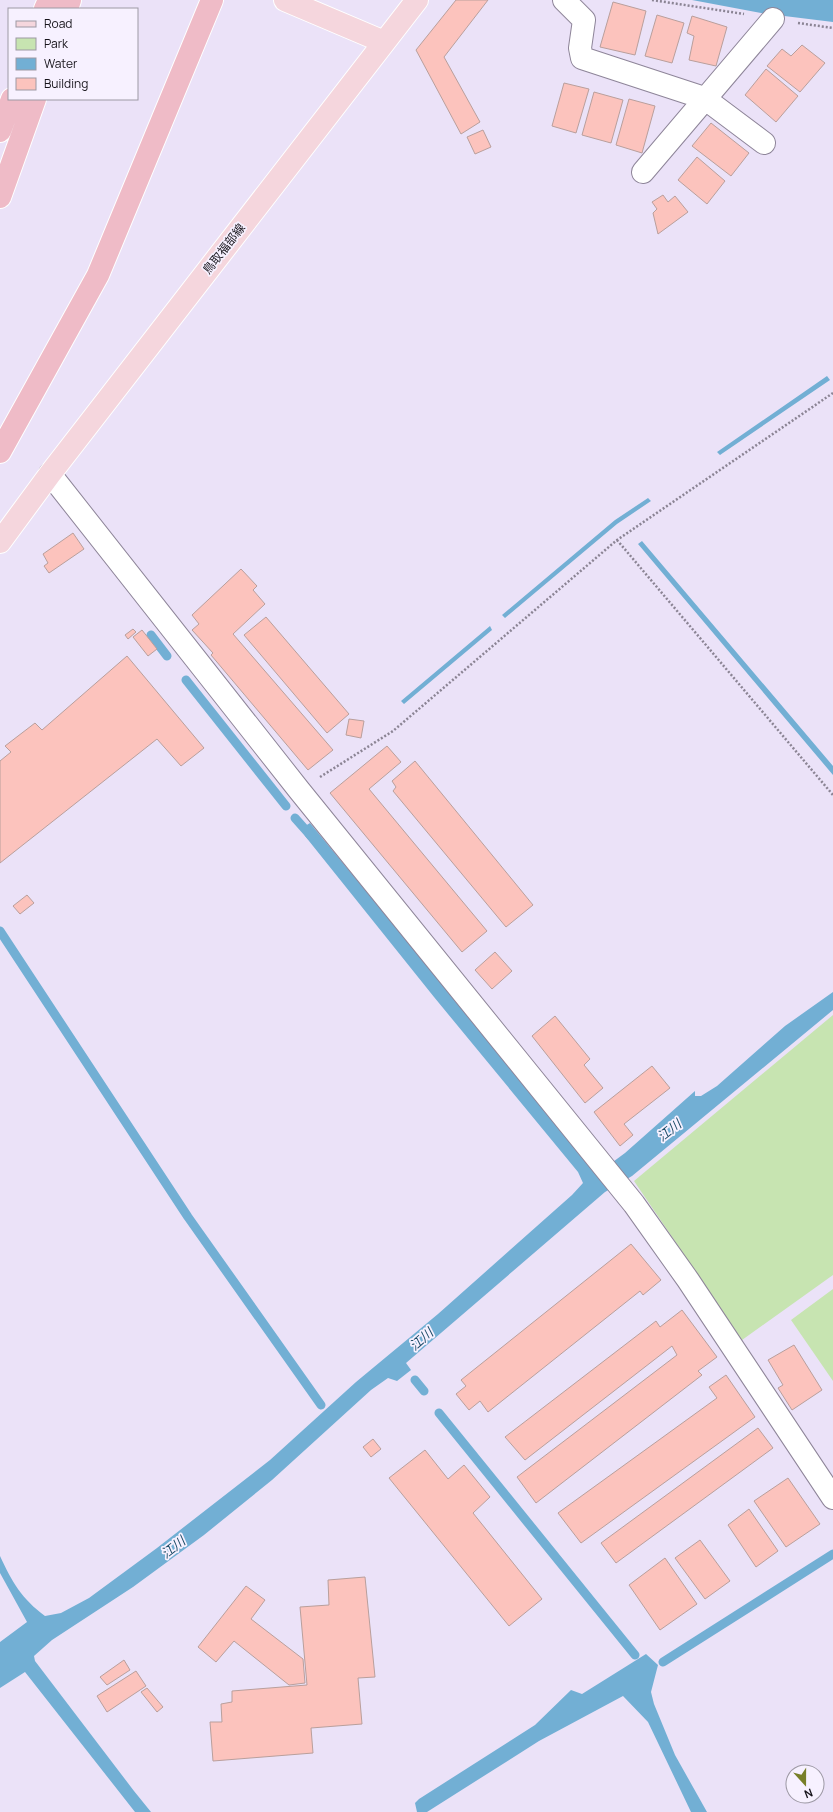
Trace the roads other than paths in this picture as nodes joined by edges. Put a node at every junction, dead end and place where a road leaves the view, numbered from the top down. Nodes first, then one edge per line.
1 (212, 0) edge
2 (285, 0) edge
3 (417, 0) edge
4 (564, 0) edge
5 (773, 19) dead end
6 (384, 42) junction
7 (704, 98) junction
8 (12, 100) edge
9 (35, 100) edge
10 (0, 131) edge
11 (764, 143) dead end
12 (643, 172) dead end
13 (0, 197) edge
14 (0, 452) edge
15 (50, 474) junction
16 (0, 542) edge
17 (833, 1498) edge

1 - 14 highway
2 - 6 main road
3 - 6 main road, 鳥取福部線
4 - 7 street
5 - 7 street
6 - 15 main road, 鳥取福部線
7 - 11 street
7 - 12 street
8 - 10 highway
9 - 13 highway
15 - 16 main road, 鳥取福部線
15 - 17 street

